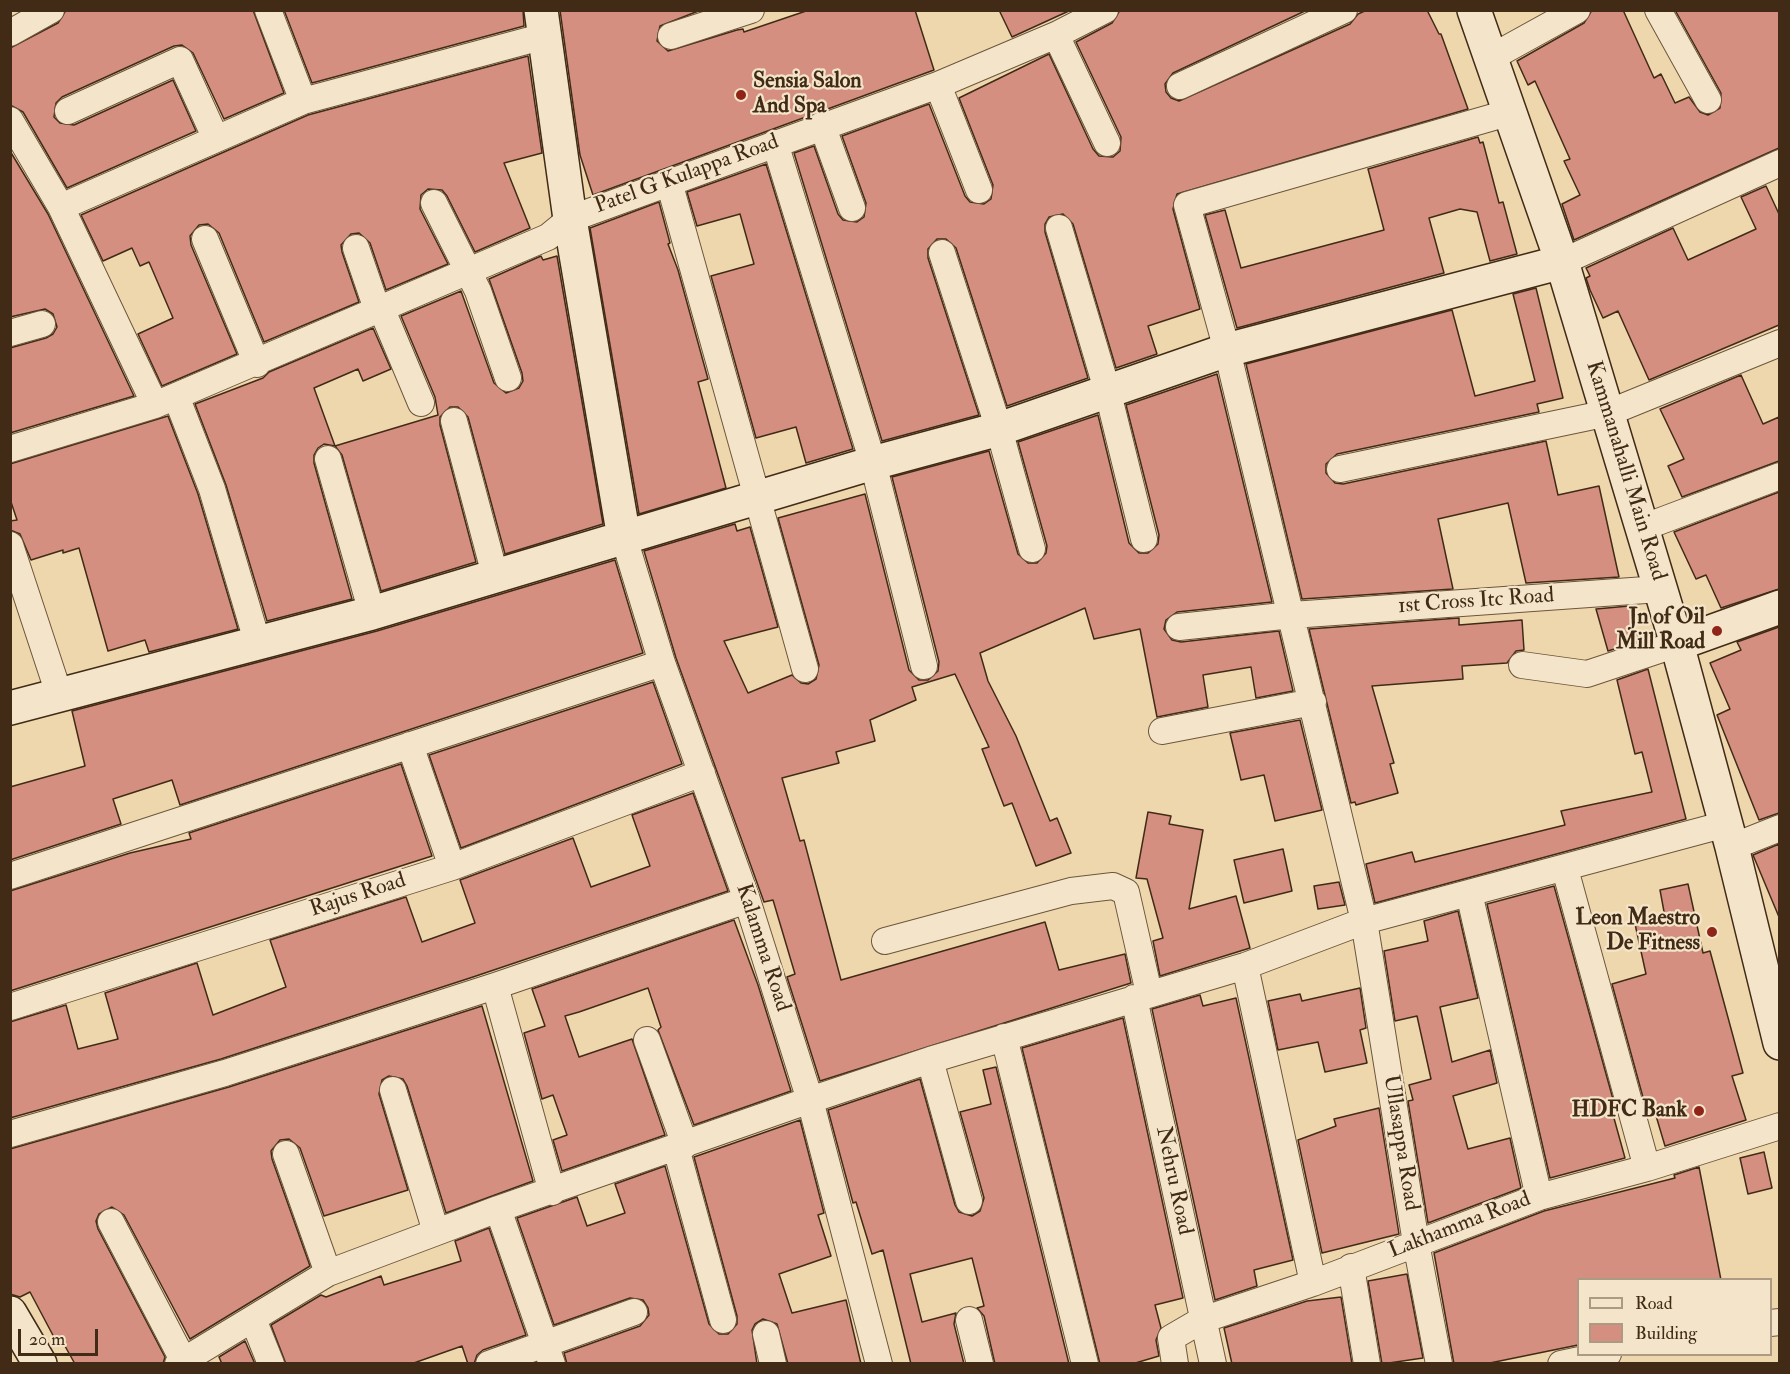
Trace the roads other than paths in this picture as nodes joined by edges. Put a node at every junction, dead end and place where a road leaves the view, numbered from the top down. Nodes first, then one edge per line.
1 (51, 10) edge
2 (268, 10) edge
3 (751, 10) edge
4 (1105, 10) edge
5 (1344, 10) edge
6 (1474, 10) edge
7 (1577, 10) edge
8 (1658, 10) edge
9 (543, 23) edge
10 (10, 33) edge
11 (670, 36) dead end
12 (1056, 36) junction
13 (1492, 57) junction
14 (938, 85) junction
15 (1180, 86) dead end
16 (1708, 100) dead end
17 (303, 101) junction
18 (68, 111) dead end
19 (1511, 112) junction
20 (10, 120) edge
21 (822, 125) junction
22 (216, 139) junction
23 (775, 143) junction
24 (1107, 143) dead end
25 (1779, 163) edge
26 (669, 183) junction
27 (979, 190) dead end
28 (434, 203) dead end
29 (61, 207) junction
30 (852, 208) dead end
31 (570, 219) junction
32 (1059, 228) dead end
33 (205, 240) dead end
34 (356, 248) dead end
35 (942, 253) dead end
36 (1562, 262) junction
37 (467, 271) junction
38 (380, 311) junction
39 (42, 324) dead end
40 (10, 333) edge
41 (1779, 344) edge
42 (1227, 350) junction
43 (257, 364) junction
44 (508, 378) dead end
45 (1108, 393) junction
46 (166, 401) junction
47 (421, 404) dead end
48 (1608, 413) junction
49 (454, 420) dead end
50 (999, 429) junction
51 (10, 449) edge
52 (328, 459) dead end
53 (873, 463) junction
54 (1340, 469) dead end
55 (1779, 476) edge
56 (758, 497) junction
57 (1642, 528) junction
58 (624, 538) junction
59 (1144, 539) dead end
60 (10, 544) edge
61 (1032, 549) dead end
62 (15, 573) edge
63 (495, 575) junction
64 (1660, 589) junction
65 (1779, 607) edge
66 (372, 613) junction
67 (1292, 615) junction
68 (1179, 627) dead end
69 (257, 641) junction
70 (1677, 644) junction
71 (662, 663) junction
72 (1522, 665) dead end
73 (924, 666) dead end
74 (805, 669) dead end
75 (58, 694) junction
76 (1312, 702) junction
77 (10, 708) edge
78 (1162, 731) dead end
79 (410, 745) junction
80 (702, 773) junction
81 (1779, 828) edge
82 (1729, 836) junction
83 (452, 867) junction
84 (1565, 869) junction
85 (10, 876) edge
86 (1469, 893) junction
87 (747, 900) junction
88 (1364, 921) junction
89 (885, 940) dead end
90 (1245, 966) junction
91 (1772, 978) edge
92 (495, 986) junction
93 (1142, 996) junction
94 (10, 1006) edge
95 (1004, 1037) junction
96 (647, 1040) dead end
97 (1779, 1043) edge
98 (930, 1060) junction
99 (393, 1090) dead end
100 (810, 1100) junction
101 (1779, 1126) edge
102 (10, 1134) edge
103 (680, 1146) junction
104 (286, 1154) dead end
105 (1647, 1168) junction
106 (552, 1192) junction
107 (1539, 1197) junction
108 (969, 1201) dead end
109 (498, 1209) junction
110 (111, 1222) dead end
111 (436, 1232) junction
112 (1416, 1243) junction
113 (1351, 1267) junction
114 (328, 1273) junction
115 (1313, 1283) junction
116 (634, 1312) dead end
117 (10, 1313) edge
118 (253, 1318) junction
119 (723, 1320) dead end
120 (969, 1320) dead end
121 (1202, 1320) junction
122 (766, 1334) dead end
123 (549, 1354) edge
124 (1599, 1356) edge
125 (181, 1362) edge
126 (40, 1364) edge
127 (271, 1364) edge
128 (489, 1364) edge
129 (773, 1364) edge
130 (879, 1364) edge
131 (980, 1364) edge
132 (1085, 1364) edge
133 (1175, 1364) edge
134 (1214, 1364) edge
135 (1367, 1364) edge
136 (1439, 1364) edge
137 (1561, 1364) edge

1 - 10 street
2 - 17 street
3 - 11 street
4 - 12 street, Patel G Kulappa Road
5 - 15 street
6 - 13 street, Kammanahalli Main Road
7 - 13 street
8 - 16 street
9 - 17 street
9 - 31 street
12 - 14 street, Patel G Kulappa Road
12 - 24 street
13 - 19 street, Kammanahalli Main Road
14 - 21 street, Patel G Kulappa Road
14 - 27 street
17 - 22 street
18 - 22 street
19 - 36 street, Kammanahalli Main Road
19 - 42 street, Ullasappa Road
20 - 29 street
21 - 23 street, Patel G Kulappa Road
21 - 30 street
22 - 29 street
23 - 26 street, Patel G Kulappa Road
23 - 53 street
25 - 36 street
26 - 31 street, Patel G Kulappa Road
26 - 56 street
28 - 37 street
29 - 46 street
31 - 37 street, Patel G Kulappa Road
31 - 58 street
32 - 45 street
33 - 43 street
34 - 38 street
35 - 50 street
36 - 42 street
36 - 48 street, Kammanahalli Main Road
37 - 38 street, Patel G Kulappa Road
37 - 44 street
38 - 43 street, Patel G Kulappa Road
38 - 47 street
39 - 40 street
41 - 48 street
42 - 45 street
42 - 67 street, Ullasappa Road
43 - 46 street, Patel G Kulappa Road
45 - 50 street
45 - 59 street
46 - 51 street, Patel G Kulappa Road
46 - 69 street
48 - 54 street
48 - 57 street, Kammanahalli Main Road
49 - 63 street
50 - 53 street
50 - 61 street
52 - 66 street
53 - 56 street
53 - 73 street
55 - 57 street
56 - 58 street
56 - 74 street
57 - 64 street, Kammanahalli Main Road
58 - 63 street
58 - 71 street, Kalamma Road
60 - 62 street
62 - 75 street
63 - 66 street
64 - 67 street, 1st Cross Itc Road
64 - 70 street, Kammanahalli Main Road
65 - 70 street
66 - 69 street
67 - 68 street, 1st Cross Itc Road
67 - 76 street, Ullasappa Road
69 - 75 street
70 - 72 street
70 - 82 street, Kammanahalli Main Road
71 - 79 street
71 - 80 street, Kalamma Road
75 - 77 street
76 - 78 street
76 - 88 street, Ullasappa Road
79 - 83 street
79 - 85 street
80 - 83 street, Rajus Road
80 - 87 street, Kalamma Road
81 - 82 street
82 - 84 street
82 - 91 street, Kammanahalli Main Road
83 - 94 street, Rajus Road
84 - 86 street
84 - 105 street
86 - 88 street
86 - 107 street
87 - 92 street
87 - 100 street, Kalamma Road
88 - 90 street
88 - 112 street, Ullasappa Road
89 - 93 street, Nehru Road
90 - 93 street
90 - 115 street
91 - 97 street, Kammanahalli Main Road
92 - 102 street
92 - 106 street
93 - 95 street
93 - 121 street, Nehru Road
95 - 98 street
95 - 132 street
96 - 103 street
98 - 100 street
98 - 108 street
99 - 111 street
100 - 103 street
100 - 130 street, Kalamma Road
101 - 105 street, Lakhamma Road
103 - 106 street
103 - 119 street
104 - 114 street
105 - 107 street, Lakhamma Road
106 - 109 street
107 - 112 street, Lakhamma Road
109 - 111 street
109 - 123 street
110 - 125 street
111 - 114 street
112 - 113 street, Lakhamma Road
112 - 136 street, Ullasappa Road
113 - 115 street, Lakhamma Road
113 - 135 street
114 - 118 street
115 - 121 street, Lakhamma Road
116 - 123 street
117 - 126 street
118 - 125 street
118 - 127 street
120 - 131 street
121 - 133 street, Lakhamma Road
121 - 134 street, Nehru Road
122 - 129 street
123 - 128 street
124 - 137 street

